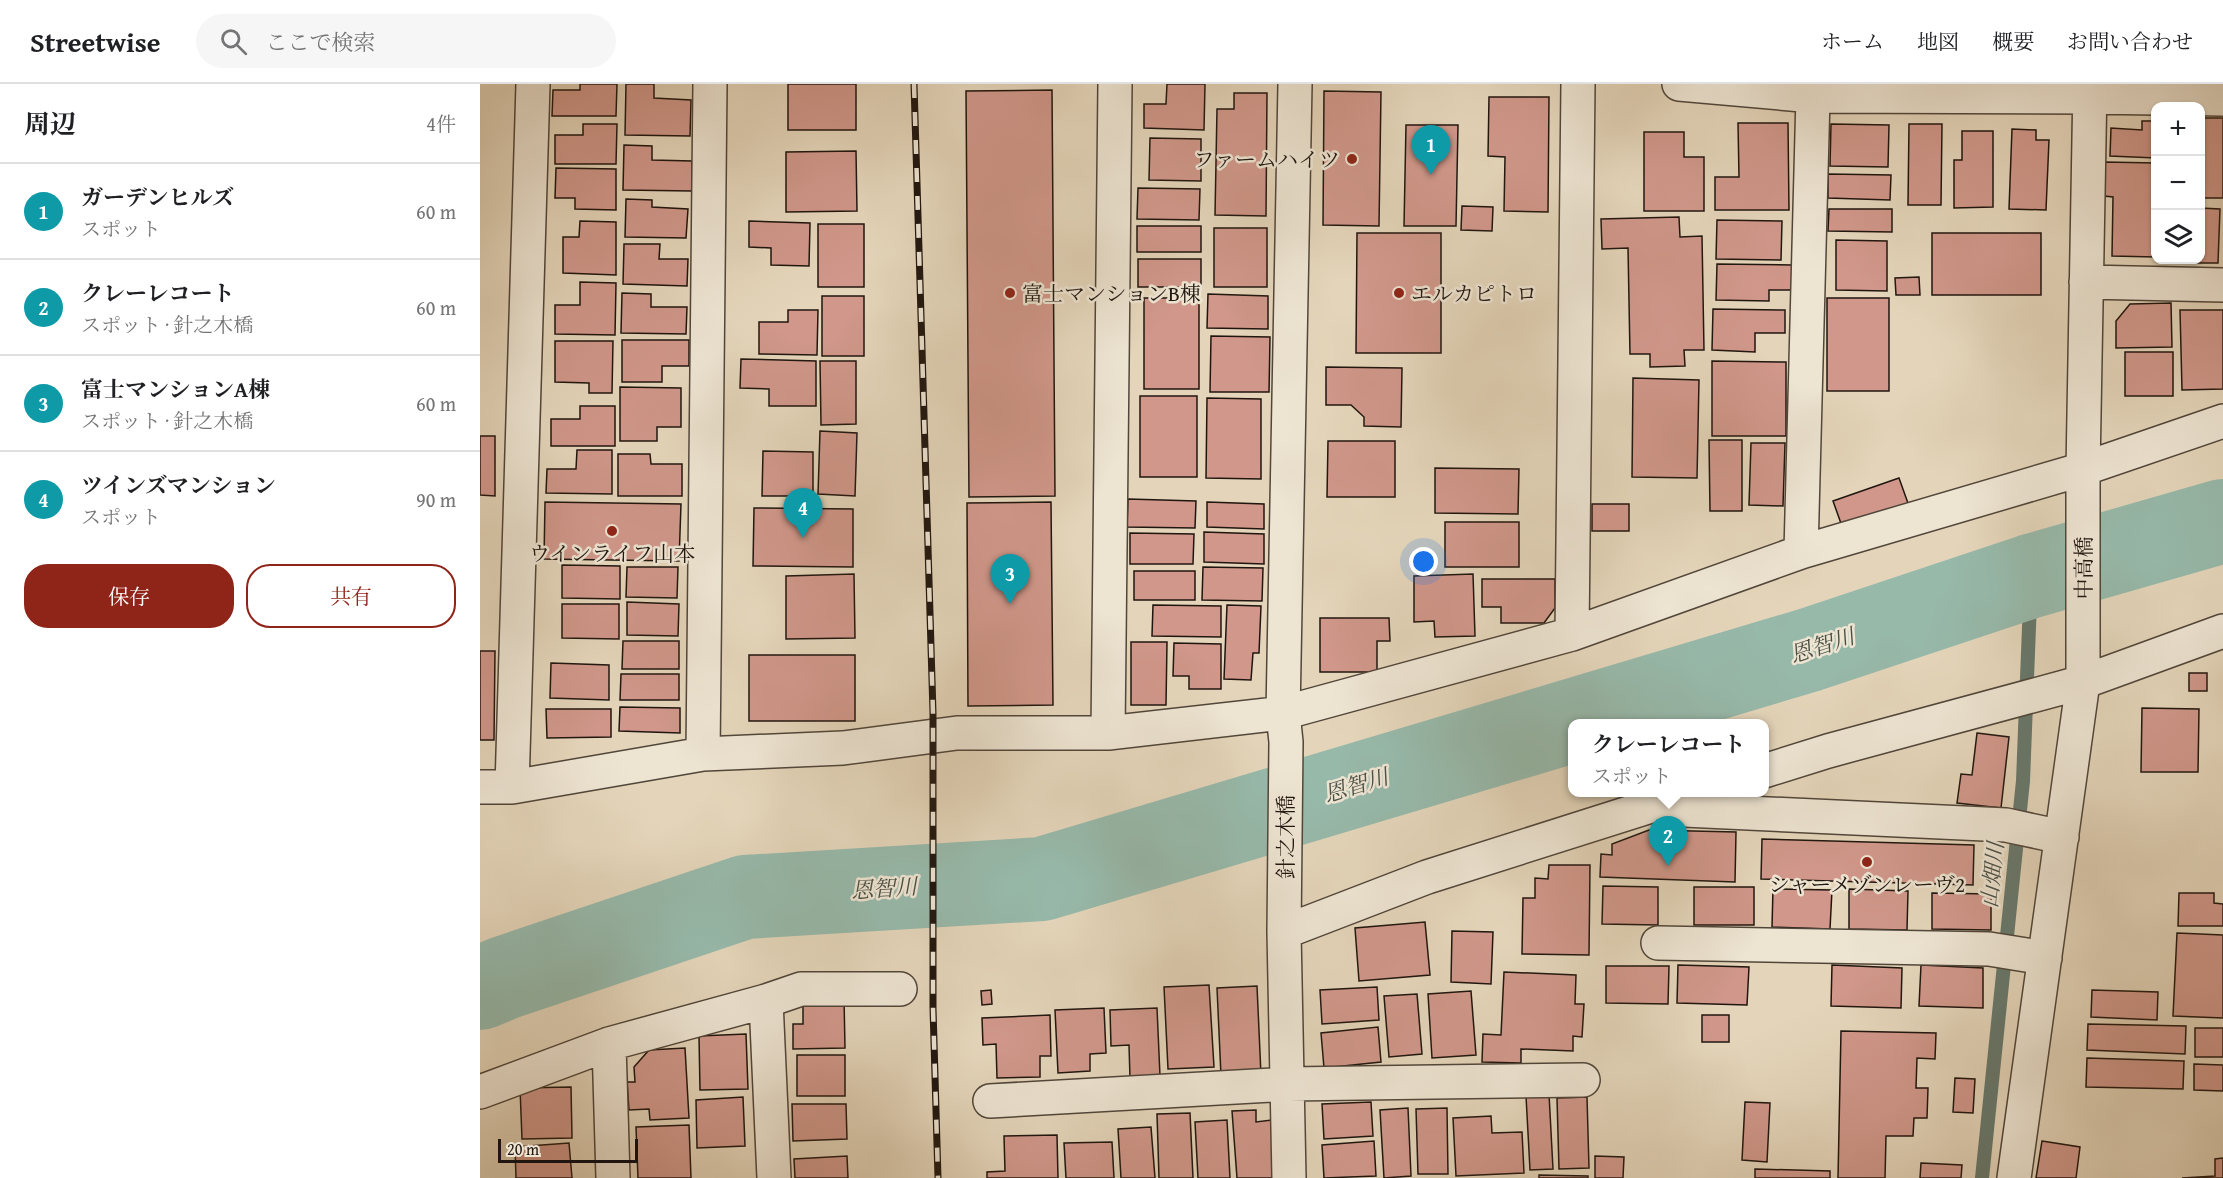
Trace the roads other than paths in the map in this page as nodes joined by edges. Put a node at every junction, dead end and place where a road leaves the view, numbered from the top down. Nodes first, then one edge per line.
1 (533, 84) edge
2 (710, 84) edge
3 (1115, 84) edge
4 (1295, 84) edge
5 (1578, 84) edge
6 (1679, 84) edge
7 (2089, 90) edge
8 (1813, 96) junction
9 (2223, 99) edge
10 (2086, 282) junction
11 (2223, 285) edge
12 (2223, 421) edge
13 (2083, 473) junction
14 (1801, 552) junction
15 (2223, 631) edge
16 (1572, 634) junction
17 (2083, 670) junction
18 (1284, 728) junction
19 (1108, 734) junction
20 (703, 754) junction
21 (1769, 769) edge
22 (480, 787) edge
23 (512, 787) junction
24 (1680, 797) edge
25 (1646, 808) junction
26 (2035, 831) junction
27 (1284, 932) junction
28 (1659, 944) dead end
29 (2017, 954) junction
30 (900, 989) dead end
31 (766, 1001) junction
32 (609, 1044) junction
33 (1583, 1080) dead end
34 (1288, 1084) junction
35 (480, 1092) edge
36 (990, 1101) dead end
37 (613, 1178) edge
38 (774, 1178) edge
39 (1289, 1178) edge
40 (2014, 1178) edge

1 - 23 street
2 - 20 street
3 - 19 street
4 - 18 street, 針之木橋
5 - 16 street
6 - 8 street
7 - 8 street
7 - 9 street
7 - 10 street, 中高橋
8 - 14 street
10 - 11 street
10 - 13 street, 中高橋
12 - 13 street
13 - 14 street
13 - 17 street, 中高橋
14 - 16 street
15 - 17 street
16 - 18 street
17 - 21 street
17 - 26 street, 中高橋
18 - 19 street
18 - 27 street, 針之木橋
19 - 20 street
20 - 23 street
22 - 23 street
24 - 25 street
25 - 26 street
25 - 27 street
26 - 29 street, 中高橋
27 - 34 street, 針之木橋
28 - 29 street
29 - 40 street, 中高橋
30 - 31 street
31 - 32 street
31 - 38 street
32 - 35 street
32 - 37 street
33 - 34 street
34 - 36 street
34 - 39 street, 針之木橋

